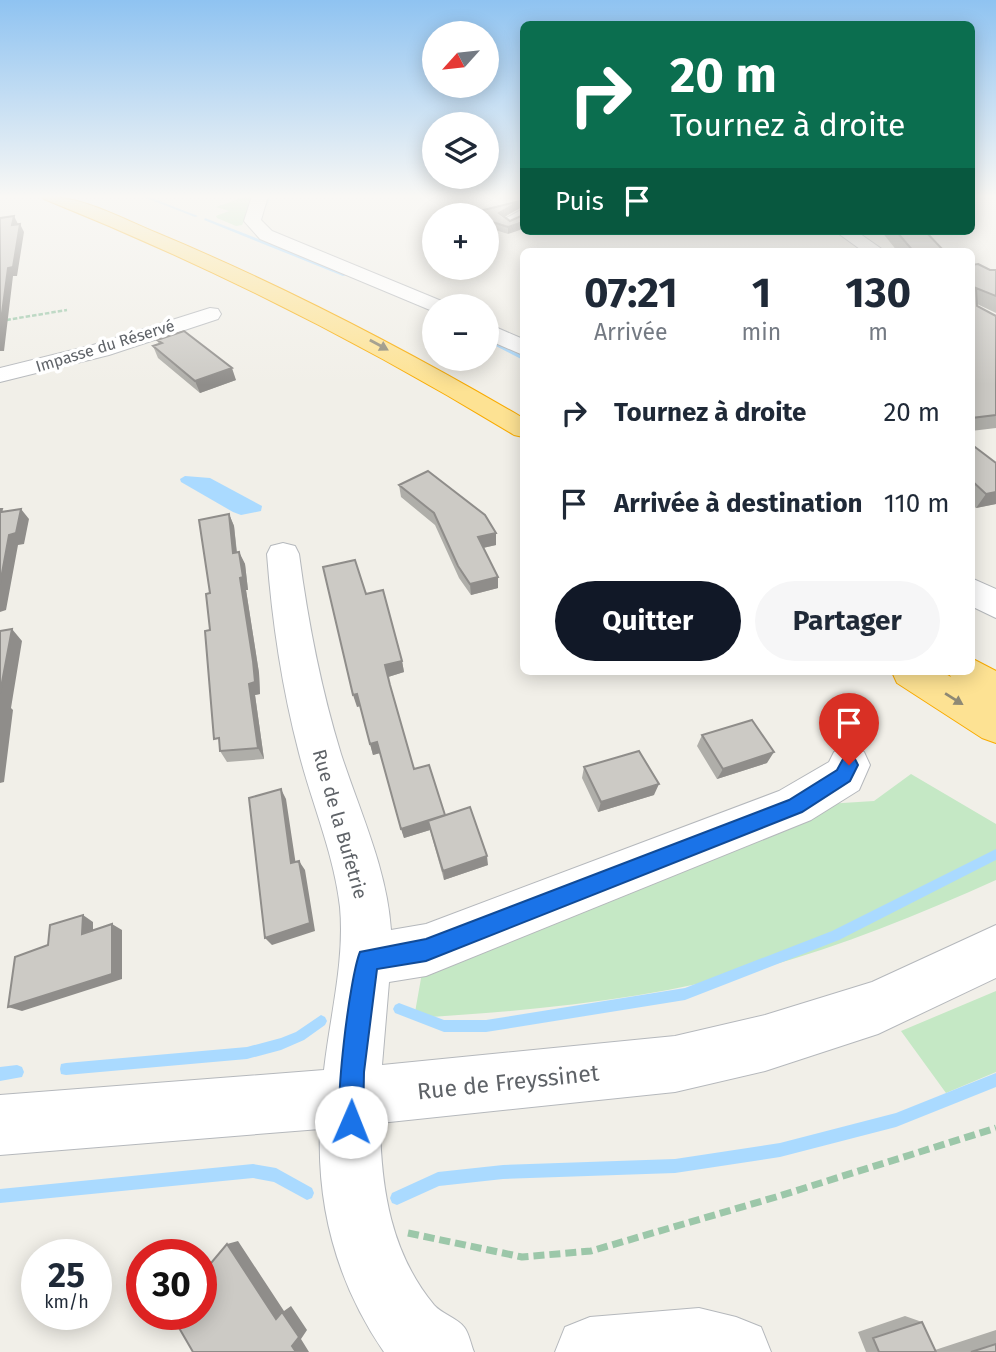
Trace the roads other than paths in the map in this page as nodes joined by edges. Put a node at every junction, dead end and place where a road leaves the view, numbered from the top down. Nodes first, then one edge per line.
1 (205, 259) edge
2 (235, 259) edge
3 (324, 259) edge
4 (422, 300) edge
5 (210, 314) dead end
6 (499, 336) edge
7 (520, 347) edge
8 (422, 350) edge
9 (461, 371) edge
10 (0, 375) edge
11 (520, 403) edge
12 (520, 427) edge
13 (284, 554) dead end
14 (975, 592) edge
15 (996, 605) edge
16 (916, 675) edge
17 (972, 675) edge
18 (996, 690) edge
19 (996, 726) edge
20 (849, 765) dead end
21 (996, 951) edge
22 (367, 960) junction
23 (352, 1097) junction
24 (0, 1125) edge
25 (439, 1352) edge
26 (590, 1352) edge
27 (736, 1352) edge

1 -> 12 highway
2 - 8 highway
3 - 4 street
5 - 10 street, Impasse du Réservé
6 - 7 street
9 - 11 highway
13 - 22 street, Rue de la Bufetrie
14 - 15 street
16 -> 19 highway
17 - 18 highway
20 - 22 street
21 - 23 street, Rue de Freyssinet
22 - 23 street, Rue de la Bufetrie
23 - 24 street, Rue de Freyssinet
23 - 25 street, Rue de la Bufetrie
26 - 27 street

